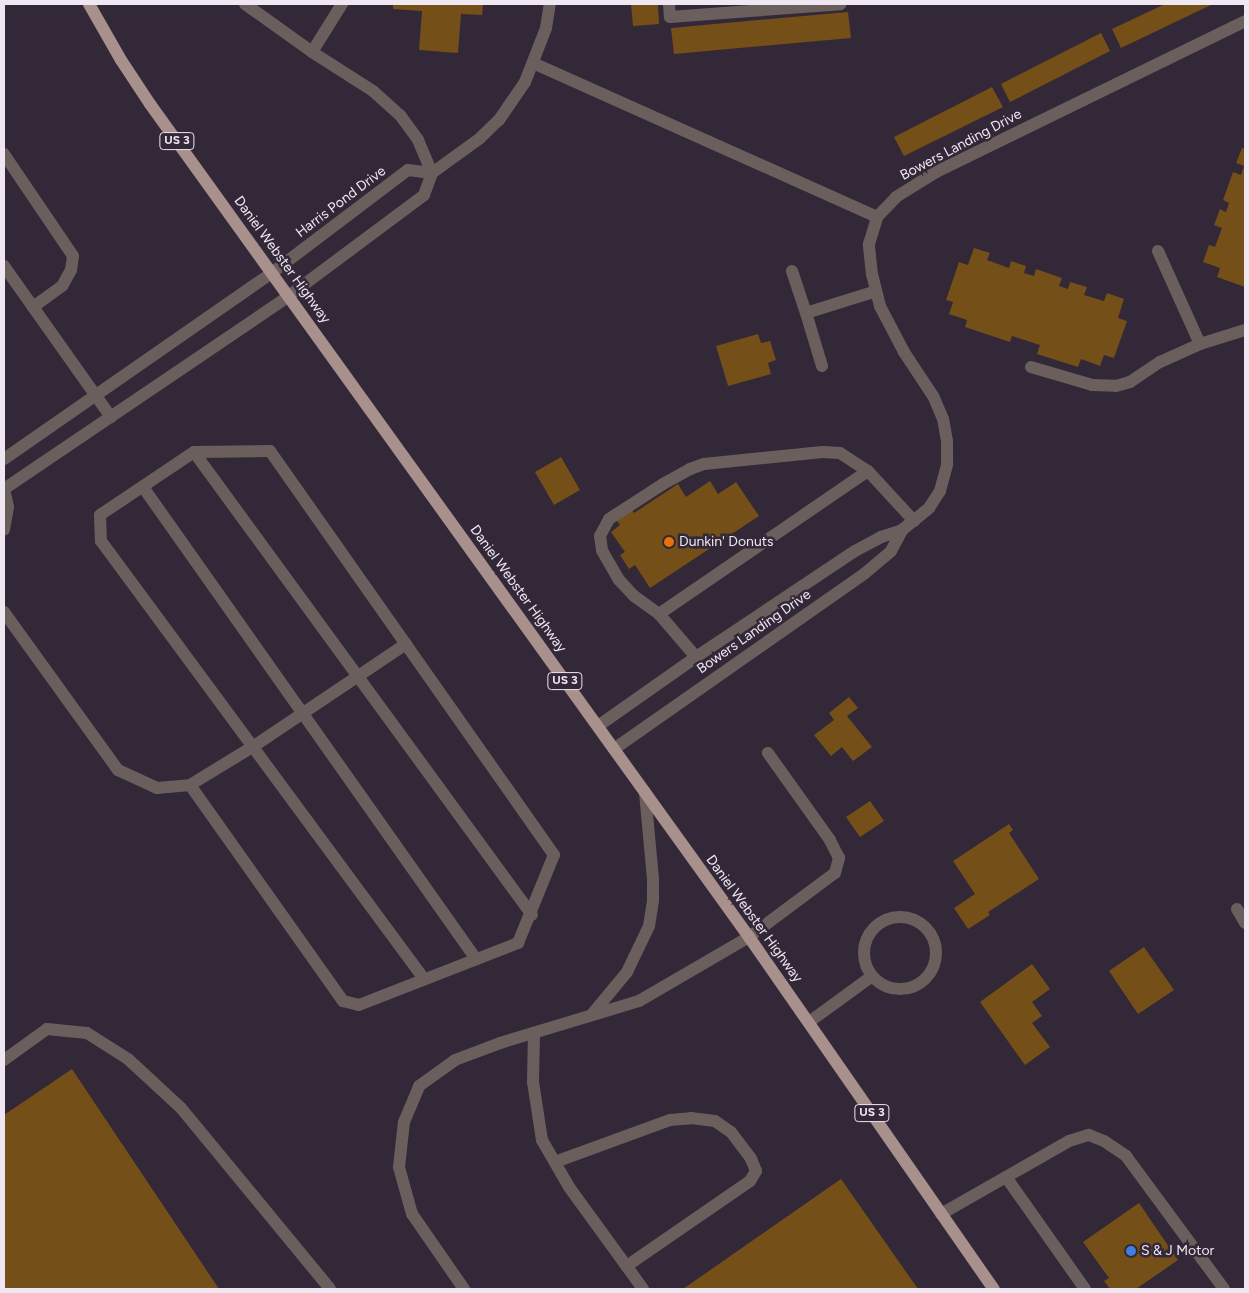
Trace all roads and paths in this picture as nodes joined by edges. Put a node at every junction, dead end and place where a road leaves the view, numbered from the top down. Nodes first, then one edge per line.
1 (89, 4) edge
2 (245, 4) edge
3 (342, 4) edge
4 (550, 4) edge
5 (669, 4) edge
6 (841, 4) edge
7 (1245, 21) edge
8 (312, 52) junction
9 (533, 63) junction
10 (4, 154) edge
11 (432, 173) junction
12 (877, 217) junction
13 (1158, 251) dead end
14 (4, 266) edge
15 (792, 271) dead end
16 (273, 272) junction
17 (876, 291) junction
18 (290, 295) junction
19 (33, 307) junction
20 (806, 313) junction
21 (1245, 330) edge
22 (1200, 344) junction
23 (822, 366) dead end
24 (1031, 367) dead end
25 (96, 395) junction
26 (111, 417) junction
27 (194, 452) junction
28 (4, 459) edge
29 (868, 471) junction
30 (143, 487) junction
31 (4, 489) edge
32 (914, 521) junction
33 (4, 530) edge
34 (902, 530) junction
35 (4, 612) edge
36 (659, 614) junction
37 (406, 644) junction
38 (696, 657) junction
39 (357, 676) junction
40 (302, 712) junction
41 (598, 726) junction
42 (254, 746) junction
43 (614, 749) junction
44 (768, 753) dead end
45 (190, 785) junction
46 (644, 792) junction
47 (1237, 909) dead end
48 (532, 914) junction
49 (1245, 923) edge
50 (749, 937) junction
51 (476, 959) junction
52 (872, 976) junction
53 (424, 979) junction
54 (593, 1013) junction
55 (809, 1022) junction
56 (534, 1033) junction
57 (4, 1060) edge
58 (555, 1162) junction
59 (1006, 1177) junction
60 (942, 1214) junction
61 (627, 1266) junction
62 (330, 1289) edge
63 (464, 1289) edge
64 (643, 1289) edge
65 (994, 1289) edge
66 (1085, 1289) edge
67 (1224, 1289) edge

1 - 16 main road, Daniel Webster Highway / US 3
2 - 8 street
3 - 8 street
4 - 9 street
5 - 6 street
7 - 12 street, Bowers Landing Drive
8 - 11 street
9 - 11 street
9 - 12 street
10 - 19 street
11 - 16 street, Harris Pond Drive
11 - 18 street
12 - 17 street, Bowers Landing Drive
13 - 22 street
14 - 19 street
15 - 20 street
16 - 18 main road, Daniel Webster Highway / US 3
16 - 25 street, Harris Pond Drive
17 - 20 street
17 - 32 street, Bowers Landing Drive
18 - 26 street
18 - 41 main road, Daniel Webster Highway / US 3
19 - 25 street
20 - 23 street
21 - 22 street
22 - 24 street
25 - 26 street
25 - 28 street, Harris Pond Drive
26 - 31 street
27 - 30 street
27 - 37 street
27 - 39 street
29 - 32 street
29 - 36 street
29 - 36 street
30 - 40 street
30 - 42 street
31 - 33 street
32 - 34 street, Bowers Landing Drive
34 - 38 street, Bowers Landing Drive
34 - 43 street, Bowers Landing Drive
35 - 45 street
36 - 38 street
37 - 39 street
37 - 48 street
38 - 41 street, Bowers Landing Drive
39 - 40 street
39 - 48 street
40 - 42 street
40 - 51 street
41 - 43 main road, Daniel Webster Highway / US 3
42 - 45 street
42 - 53 street
43 - 46 main road, Daniel Webster Highway / US 3
44 - 50 street
45 - 53 street
46 - 50 main road, Daniel Webster Highway / US 3
46 - 54 street
47 - 49 street
48 - 51 street
50 - 54 street
50 - 55 main road, Daniel Webster Highway / US 3
51 - 53 street
52 - 52 street
52 - 55 street
54 - 56 street
55 - 60 main road, Daniel Webster Highway / US 3
56 - 58 street
56 - 63 street
57 - 62 street
58 - 61 street
58 - 61 street
59 - 60 street
59 - 66 street
59 - 67 street
60 - 65 main road, Daniel Webster Highway / US 3
61 - 64 street

